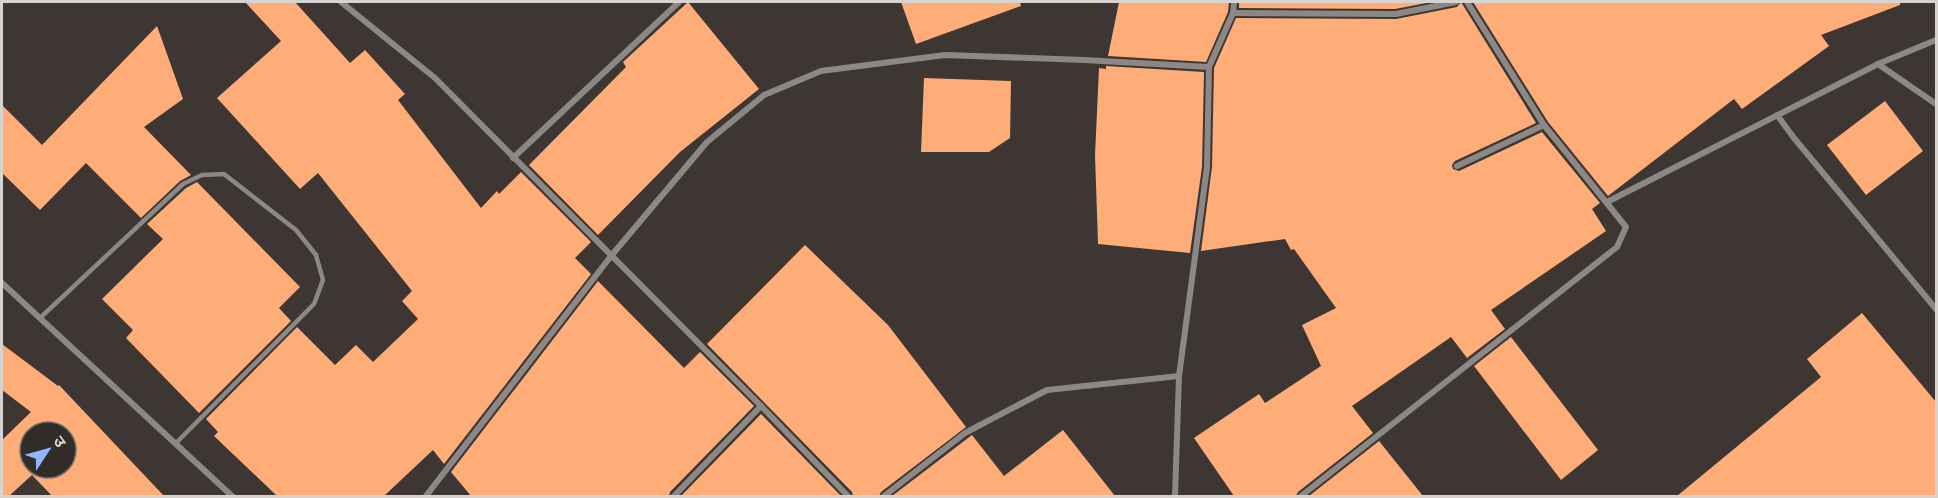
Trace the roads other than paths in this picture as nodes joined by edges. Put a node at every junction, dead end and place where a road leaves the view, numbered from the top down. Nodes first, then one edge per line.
1 (341, 2) edge
2 (679, 2) edge
3 (1234, 2) edge
4 (1456, 2) edge
5 (1467, 2) edge
6 (1233, 14) junction
7 (1936, 40) edge
8 (1878, 64) junction
9 (1209, 68) junction
10 (1936, 104) edge
11 (1777, 115) junction
12 (1544, 125) junction
13 (513, 158) junction
14 (1457, 166) dead end
15 (1607, 202) junction
16 (611, 256) junction
17 (2, 283) edge
18 (1936, 309) edge
19 (40, 318) junction
20 (1179, 376) junction
21 (761, 406) junction
22 (176, 444) junction
23 (232, 496) edge
24 (426, 496) edge
25 (674, 496) edge
26 (848, 496) edge
27 (884, 496) edge
28 (1175, 496) edge
29 (1300, 496) edge

1 - 13 street
2 - 13 street
3 - 6 street
4 - 6 street
5 - 12 street
6 - 9 street
7 - 8 street
8 - 10 street
8 - 11 street
9 - 16 street
9 - 20 street
11 - 15 street
11 - 18 street
12 - 14 street
12 - 15 street
13 - 16 street
15 - 29 street
16 - 21 street
16 - 24 street
17 - 19 street
19 - 22 street
19 - 22 lane
20 - 27 street
20 - 28 street
21 - 25 street
21 - 26 street
22 - 23 street

